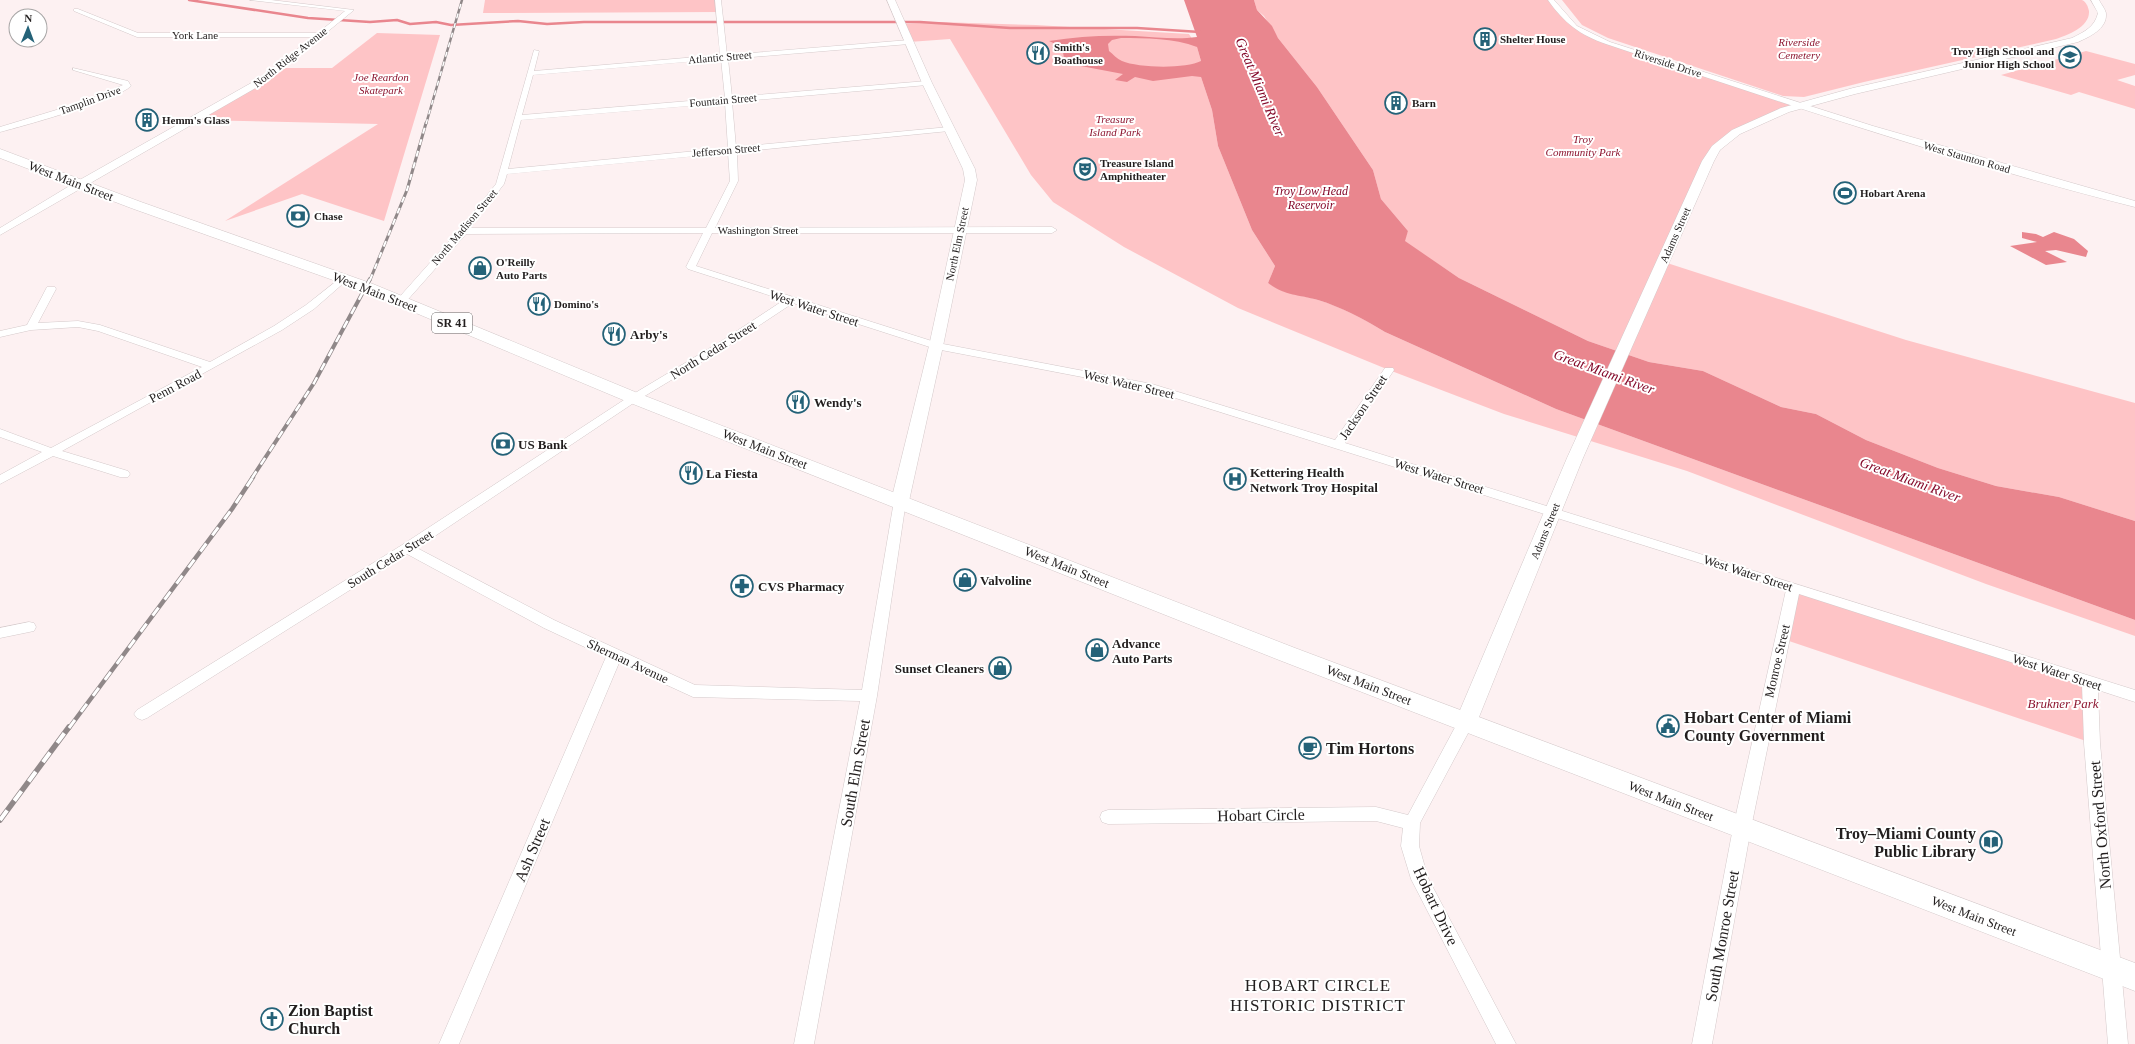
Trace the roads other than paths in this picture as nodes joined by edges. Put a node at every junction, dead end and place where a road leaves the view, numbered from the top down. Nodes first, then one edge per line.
1 (253, 0) edge
2 (718, 0) edge
3 (891, 0) edge
4 (1551, 0) edge
5 (2095, 0) edge
6 (76, 10) dead end
7 (319, 35) junction
8 (909, 42) junction
9 (536, 51) dead end
10 (725, 56) junction
11 (74, 69) dead end
12 (531, 73) junction
13 (927, 83) junction
14 (728, 99) junction
15 (1799, 106) junction
16 (518, 118) junction
17 (949, 129) junction
18 (0, 130) edge
19 (733, 150) junction
20 (0, 153) edge
21 (502, 172) junction
22 (79, 184) junction
23 (2135, 204) edge
24 (710, 230) junction
25 (959, 230) junction
26 (1052, 230) dead end
27 (463, 231) junction
28 (0, 232) edge
29 (342, 279) junction
30 (51, 289) dead end
31 (791, 300) junction
32 (400, 302) junction
33 (31, 326) junction
34 (0, 334) edge
35 (936, 346) junction
36 (211, 366) junction
37 (1389, 370) dead end
38 (634, 398) junction
39 (0, 433) edge
40 (1338, 444) junction
41 (52, 452) junction
42 (124, 474) dead end
43 (0, 480) edge
44 (900, 501) junction
45 (1553, 511) junction
46 (407, 548) junction
47 (1794, 587) junction
48 (29, 628) dead end
49 (0, 633) edge
50 (614, 656) junction
51 (2090, 683) junction
52 (869, 696) junction
53 (2135, 696) edge
54 (142, 714) dead end
55 (1466, 722) junction
56 (1108, 817) dead end
57 (1412, 823) junction
58 (1742, 828) junction
59 (2112, 968) junction
60 (2135, 977) edge
61 (449, 1044) edge
62 (804, 1044) edge
63 (1506, 1044) edge
64 (1702, 1044) edge
65 (2118, 1044) edge

1 - 7 street, North Ridge Avenue
2 - 10 street
3 - 8 street, North Elm Street
4 - 15 street, Riverside Drive
5 - 15 street, Adams Street
6 - 7 street, York Lane
7 - 22 street, North Ridge Avenue
8 - 10 street, Atlantic Street
8 - 13 street, North Elm Street
9 - 12 street, North Madison Street
10 - 12 street, Atlantic Street
10 - 14 street
11 - 18 street, Tamplin Drive
12 - 16 street, North Madison Street
13 - 14 street, Fountain Street
13 - 17 street, North Elm Street
14 - 16 street, Fountain Street
14 - 19 street
15 - 23 street, West Staunton Road
15 - 45 street, Adams Street
16 - 21 street, North Madison Street
17 - 19 street, Jefferson Street
17 - 25 street, North Elm Street
19 - 21 street, Jefferson Street
19 - 24 street
20 - 22 main road, West Main Street / SR 41
21 - 27 street, North Madison Street
22 - 28 street, North Ridge Avenue
22 - 29 main road, West Main Street / SR 41
24 - 25 street, Washington Street
24 - 27 street, Washington Street
24 - 31 street, West Water Street
25 - 26 street, Washington Street
25 - 35 street, North Elm Street
27 - 32 street, North Madison Street
29 - 32 main road, West Main Street / SR 41
29 - 36 street, Penn Road
30 - 33 street
31 - 35 street, West Water Street
31 - 38 street, North Cedar Street
32 - 38 main road, West Main Street / SR 41
33 - 34 street
33 - 36 street
35 - 40 street, West Water Street
35 - 44 street, North Elm Street
36 - 41 street, Penn Road
37 - 40 street, Jackson Street
38 - 44 main road, West Main Street / SR 41
38 - 46 street, South Cedar Street
39 - 41 street
40 - 45 street, West Water Street
41 - 42 street
41 - 43 street, Penn Road
44 - 52 street, South Elm Street
44 - 55 main road, West Main Street
45 - 47 street, West Water Street
45 - 55 street, Adams Street
46 - 50 street, Sherman Avenue
46 - 54 street, South Cedar Street
47 - 51 street, West Water Street
47 - 58 street, Monroe Street
48 - 49 street
50 - 52 street, Sherman Avenue
50 - 61 street, Ash Street
51 - 53 street, West Water Street
51 - 59 street, North Oxford Street
52 - 62 street, South Elm Street
55 - 57 street, Hobart Drive
55 - 58 main road, West Main Street
56 - 57 street, Hobart Circle
57 - 63 street, Hobart Drive
58 - 59 main road, West Main Street
58 - 64 street, South Monroe Street
59 - 60 main road, West Main Street
59 - 65 street, North Oxford Street

